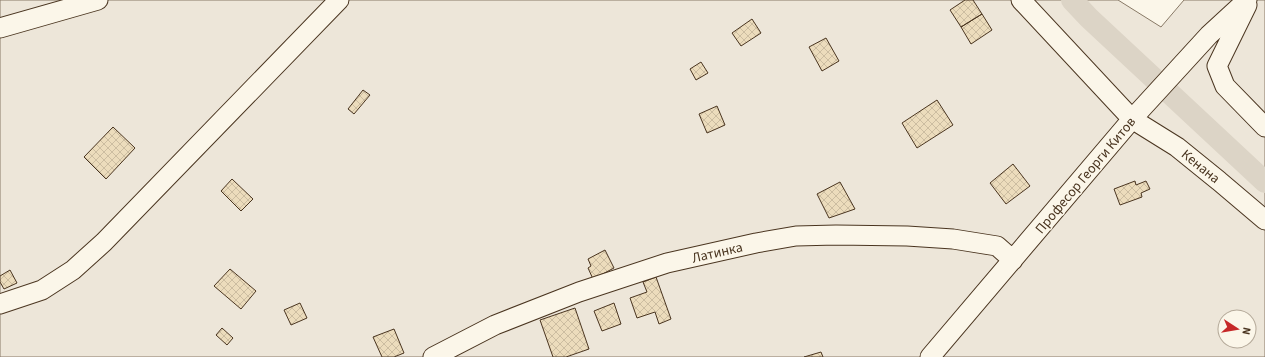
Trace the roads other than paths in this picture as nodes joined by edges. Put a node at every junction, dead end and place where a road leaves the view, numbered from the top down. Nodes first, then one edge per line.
1 (98, 0) edge
2 (339, 0) edge
3 (1021, 0) edge
4 (1247, 0) edge
5 (1250, 0) edge
6 (0, 28) edge
7 (1133, 118) junction
8 (1265, 127) edge
9 (1265, 220) edge
10 (1013, 260) junction
11 (0, 304) edge
12 (433, 357) edge
13 (930, 357) edge

1 - 6 street
2 - 11 street
3 - 7 street, Кенана
4 - 7 street, Професор Георги Китов
5 - 8 street
7 - 9 street, Кенана
7 - 10 street, Професор Георги Китов
10 - 12 street, Латинка
10 - 13 street, Професор Георги Китов

